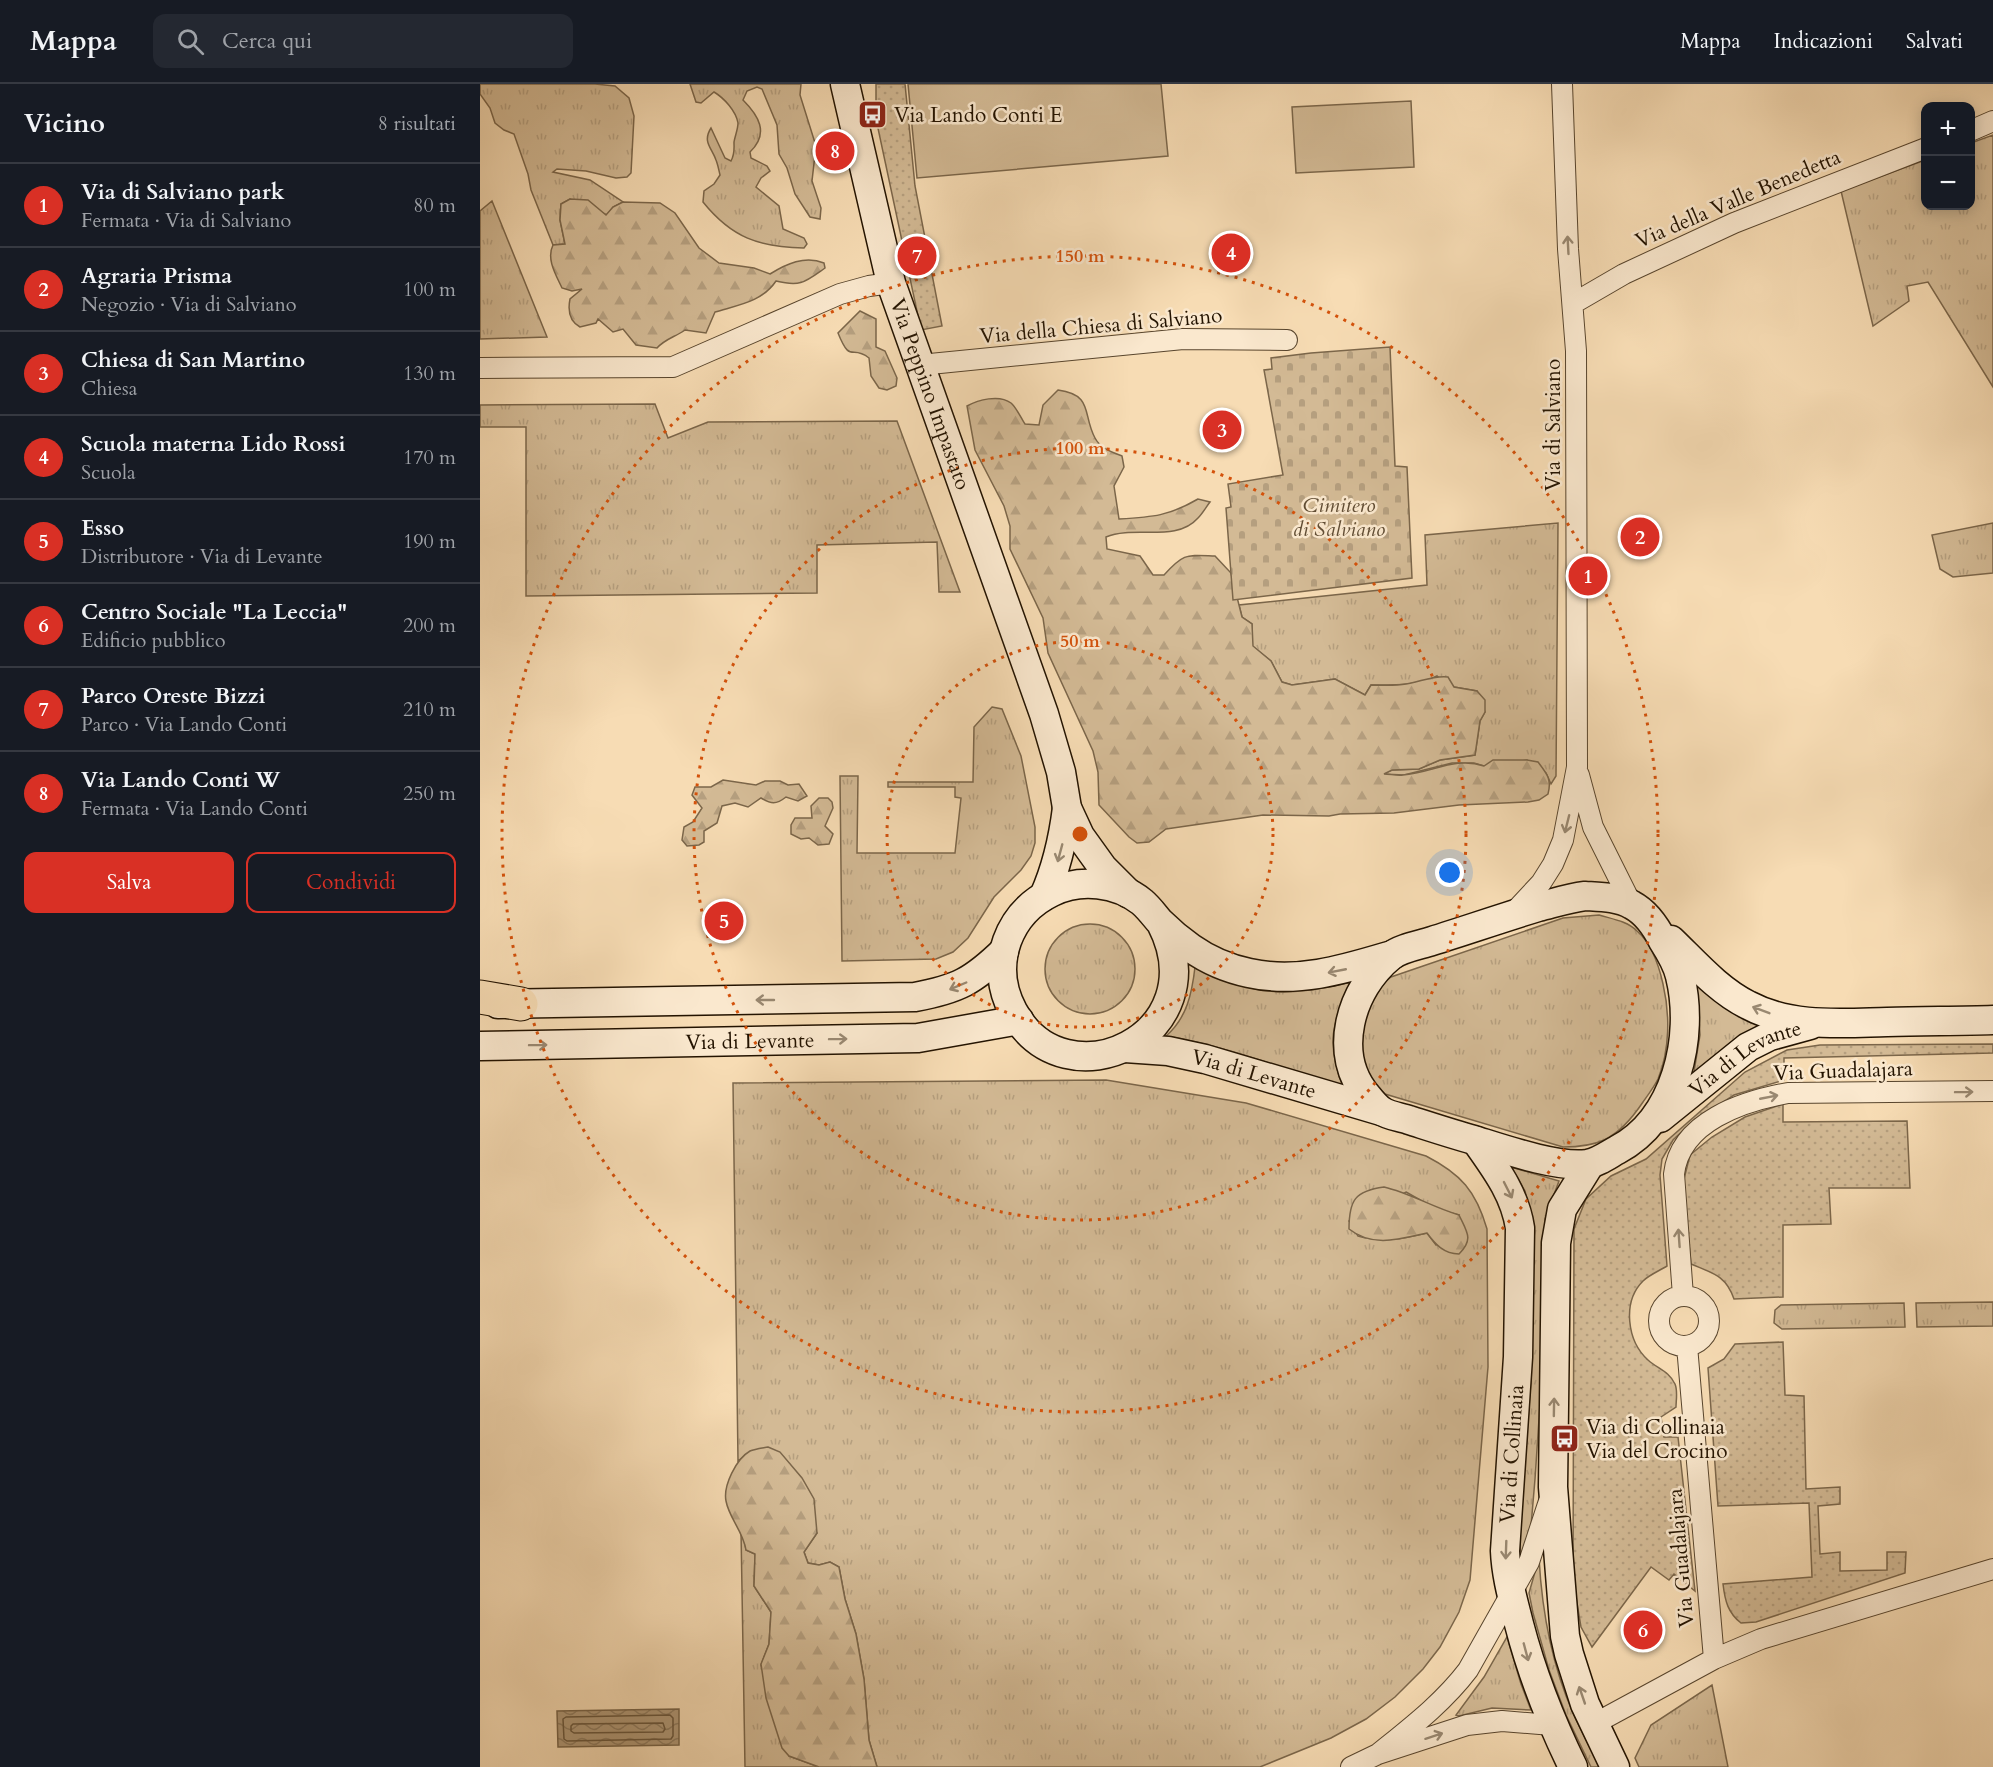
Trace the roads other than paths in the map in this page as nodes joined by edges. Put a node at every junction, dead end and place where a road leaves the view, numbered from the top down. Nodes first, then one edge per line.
1 (845, 84) edge
2 (1562, 84) edge
3 (1993, 121) edge
4 (1975, 128) edge
5 (1921, 150) edge
6 (891, 284) junction
7 (1574, 303) junction
8 (1287, 340) dead end
9 (920, 365) junction
10 (480, 368) edge
11 (1577, 767) junction
12 (1067, 808) junction
13 (1128, 893) junction
14 (1044, 896) junction
15 (1632, 905) junction
16 (1510, 915) junction
17 (1161, 923) junction
18 (1654, 924) junction
19 (1004, 951) junction
20 (1393, 954) junction
21 (480, 997) edge
22 (480, 1004) edge
23 (521, 1004) junction
24 (1019, 1020) junction
25 (1993, 1020) edge
26 (1817, 1023) junction
27 (480, 1046) edge
28 (1125, 1048) junction
29 (1993, 1091) edge
30 (1382, 1111) junction
31 (1649, 1127) junction
32 (1476, 1141) junction
33 (1590, 1164) junction
34 (1683, 1296) junction
35 (1687, 1346) junction
36 (1553, 1487) junction
37 (1993, 1569) edge
38 (1512, 1595) junction
39 (1714, 1659) junction
40 (1594, 1724) junction
41 (1552, 1725) junction
42 (1378, 1754) junction
43 (1351, 1767) edge
44 (1573, 1767) edge
45 (1615, 1767) edge

1 - 6 main road
7 -> 2 street, Via di Salviano
3 - 4 street
5 - 7 street, Via della Valle Benedetta
6 - 9 main road, Via Peppino Impastato
6 - 10 street, Via Peppino Impastato
7 - 11 street, Via di Salviano
8 - 9 street, Via della Chiesa di Salviano
9 - 12 main road, Via Peppino Impastato
11 - 15 street, Via di Salviano
11 -> 16 street, Via di Salviano
12 - 13 main road, Via Peppino Impastato
12 -> 14 main road, Via Peppino Impastato
13 - 14 main road, Via di Levante
13 - 17 main road, Via di Levante
14 - 19 main road, Via di Levante
15 - 16 main road, Via di Levante
15 - 18 main road, Via di Levante
16 - 20 main road, Via di Levante
20 -> 17 main road, Via di Levante
17 - 28 main road, Via di Levante
26 -> 18 main road, Via di Levante
18 - 31 main road
19 -> 23 main road, Via di Levante
19 - 24 main road, Via di Levante
20 - 30 main road
21 - 23 highway
22 - 23 main road, Via di Levante
27 -> 24 main road, Via di Levante
24 - 28 main road, Via di Levante
25 - 26 main road, Via di Levante
26 - 31 main road, Via di Levante
28 - 30 main road, Via di Levante
34 -> 29 street, Via Guadalajara
30 - 32 main road, Via di Levante
31 - 33 main road, Via di Levante
32 - 33 main road, Via di Levante
32 -> 38 main road, Via di Collinaia
36 -> 33 main road, Via di Collinaia
34 - 35 street
34 - 35 street
35 - 39 street, Via Guadalajara
36 - 38 street
40 -> 36 main road, Via di Collinaia
37 - 39 street
38 -> 41 main road, Via di Collinaia
38 - 42 street
39 - 40 street
40 - 45 main road, Via di Collinaia
42 -> 41 street
41 - 44 main road, Via di Collinaia
42 - 43 street

